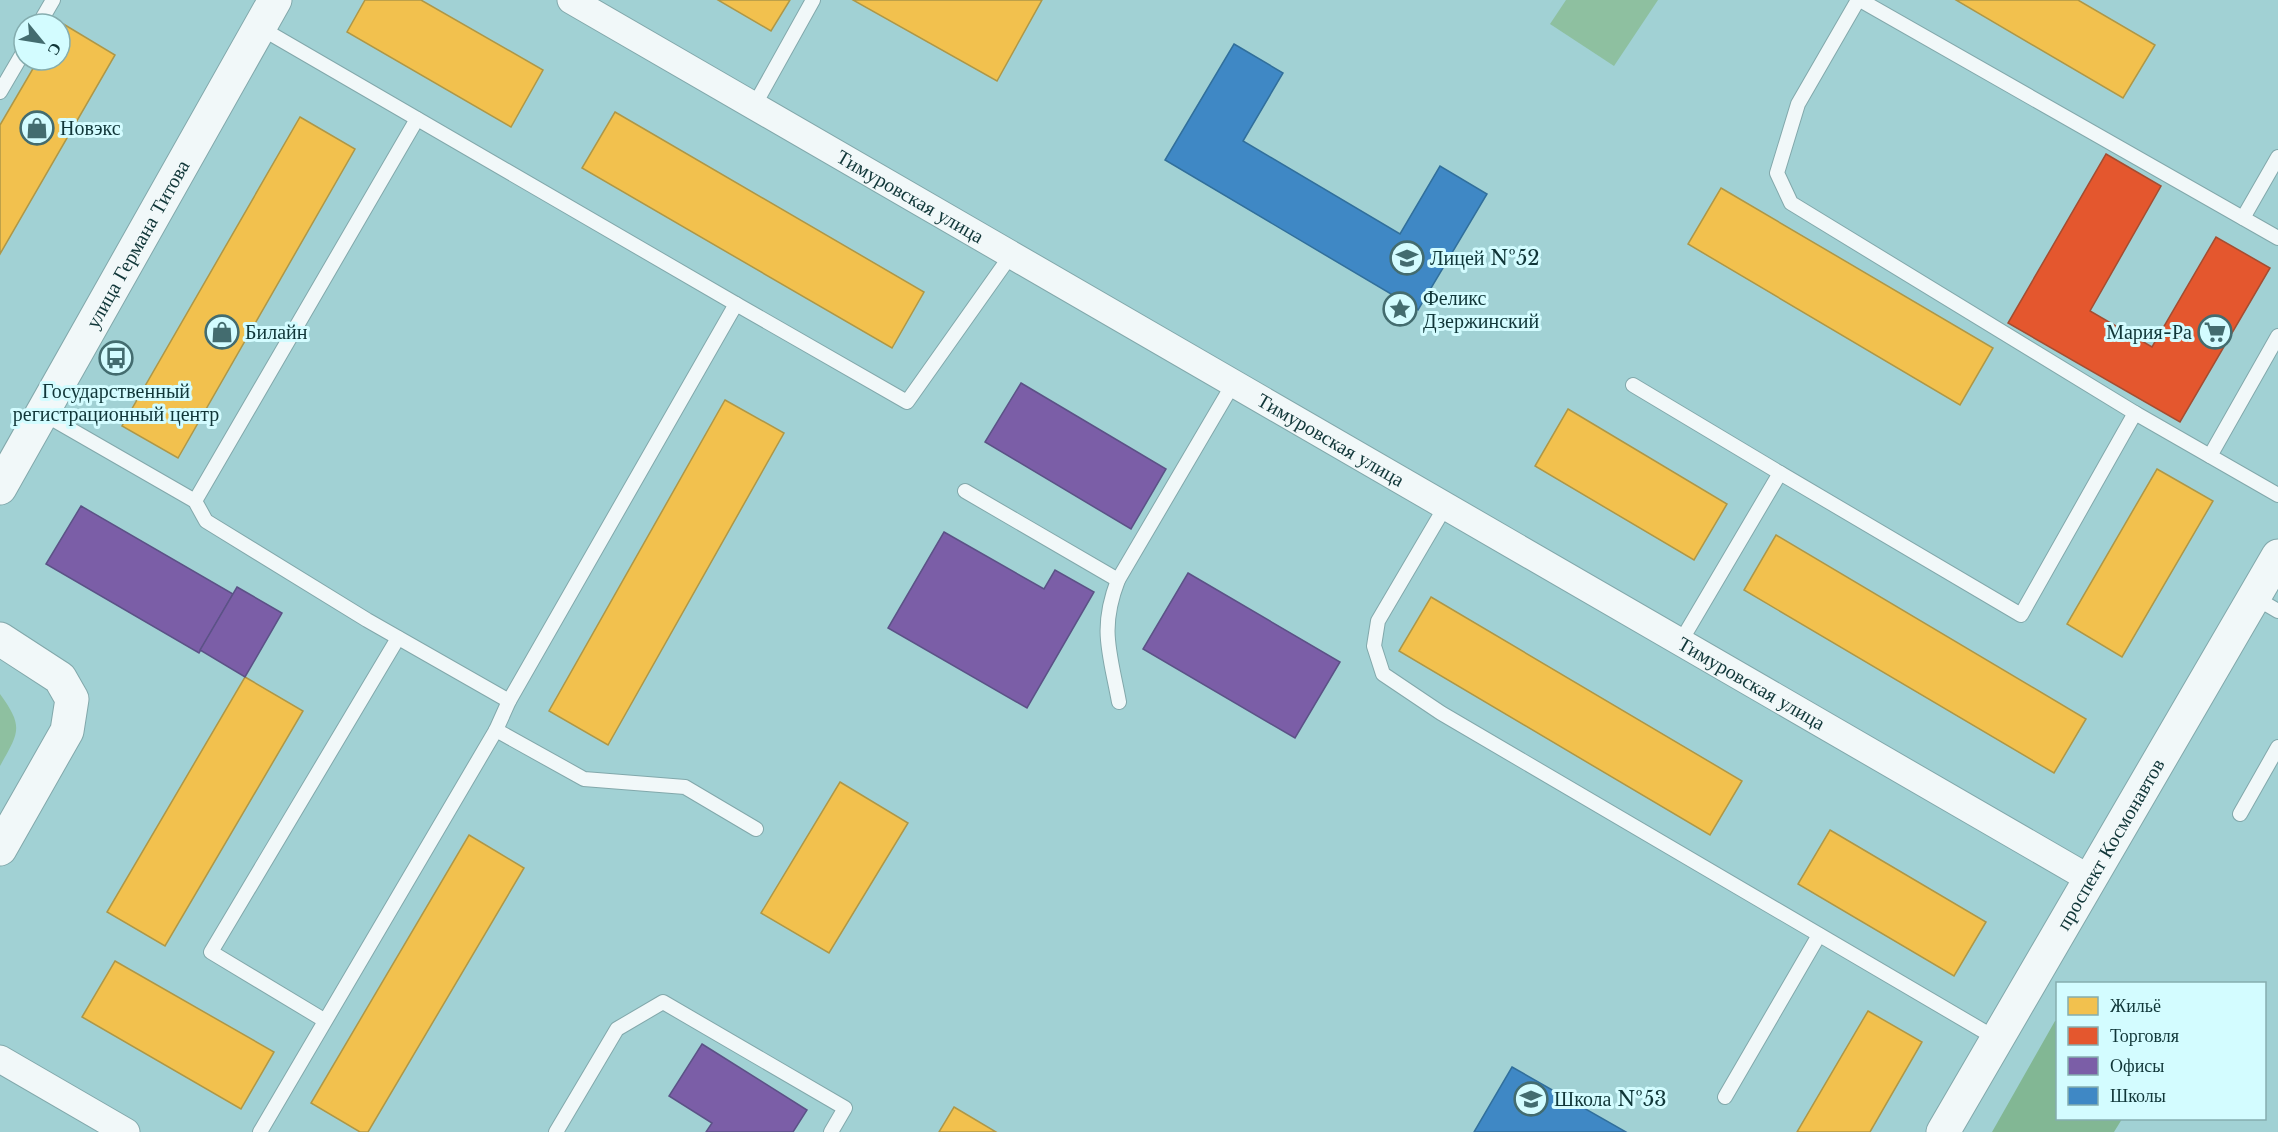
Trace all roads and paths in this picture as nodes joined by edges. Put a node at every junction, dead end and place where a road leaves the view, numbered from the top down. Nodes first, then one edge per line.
1 (571, 0) edge
2 (813, 0) edge
3 (1859, 0) edge
4 (267, 13) edge
5 (12, 72) edge
6 (0, 92) edge
7 (754, 106) junction
8 (417, 119) junction
9 (2278, 157) edge
10 (2243, 218) junction
11 (2278, 238) edge
12 (1011, 255) junction
13 (736, 304) junction
14 (2278, 336) edge
15 (1233, 384) junction
16 (1633, 384) dead end
17 (42, 413) junction
18 (2135, 413) junction
19 (2210, 456) junction
20 (1780, 473) junction
21 (0, 488) edge
22 (965, 491) dead end
23 (2278, 495) edge
24 (195, 501) junction
25 (1444, 507) junction
26 (2278, 556) edge
27 (1118, 580) junction
28 (2266, 604) edge
29 (398, 638) junction
30 (0, 639) edge
31 (1680, 641) junction
32 (509, 701) junction
33 (1119, 702) dead end
34 (496, 730) junction
35 (2278, 747) edge
36 (2240, 814) dead end
37 (756, 829) dead end
38 (0, 849) edge
39 (2090, 879) junction
40 (1820, 935) junction
41 (324, 1020) junction
42 (1997, 1039) junction
43 (0, 1059) edge
44 (1725, 1097) dead end
45 (126, 1132) edge
46 (260, 1132) edge
47 (556, 1132) edge
48 (831, 1132) edge
49 (1943, 1132) edge

1 - 7 street, Тимуровская улица
2 - 7 lane
3 - 10 lane
3 - 18 lane
4 - 8 lane
4 - 17 street, улица Германа Титова
5 - 6 lane
7 - 12 street, Тимуровская улица
8 - 13 lane
8 - 24 lane
9 - 10 lane
10 - 11 lane
12 - 13 lane
12 - 15 street, Тимуровская улица
13 - 32 lane
14 - 19 lane
15 - 25 street, Тимуровская улица
15 - 27 lane
16 - 20 lane
17 - 21 street, улица Германа Титова
17 - 24 lane
18 - 19 lane
18 - 20 lane
19 - 23 lane
20 - 31 lane
22 - 27 lane
24 - 29 lane
25 - 31 street, Тимуровская улица
25 - 40 lane
26 - 28 street, проспект Космонавтов
27 - 33 lane
28 - 39 street, проспект Космонавтов
29 - 32 lane
29 - 41 lane
30 - 38 street
31 - 39 street, Тимуровская улица
32 - 34 lane
34 - 37 lane
34 - 41 lane
35 - 36 lane
39 - 42 street, проспект Космонавтов
40 - 42 lane
40 - 44 lane
41 - 46 lane
42 - 49 street, проспект Космонавтов
43 - 45 street
47 - 48 lane

